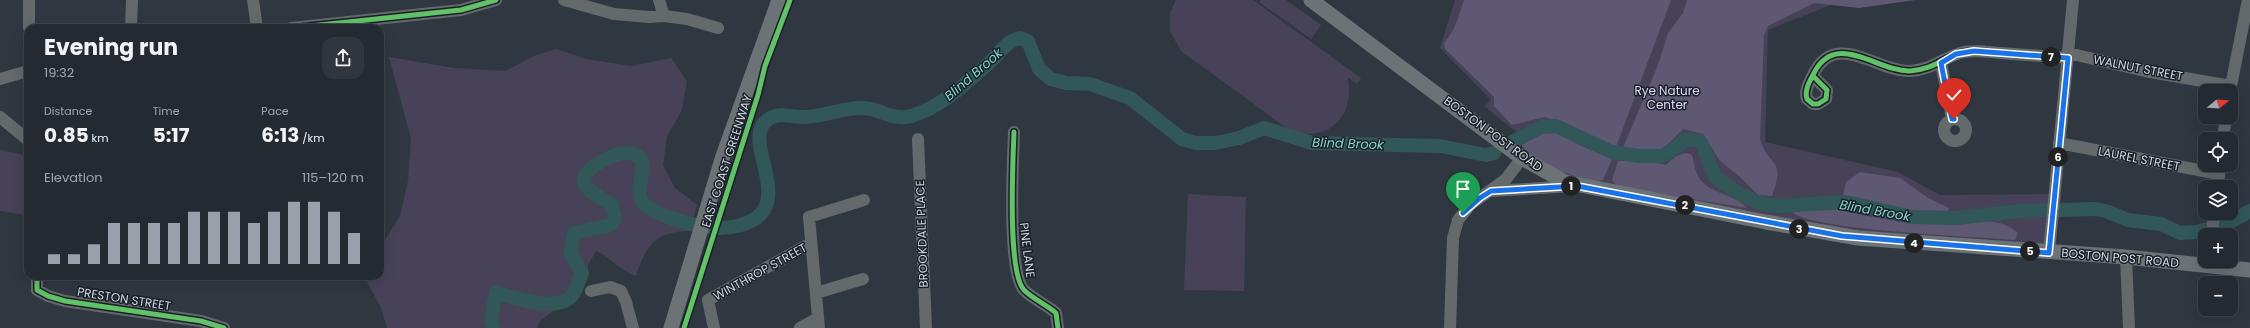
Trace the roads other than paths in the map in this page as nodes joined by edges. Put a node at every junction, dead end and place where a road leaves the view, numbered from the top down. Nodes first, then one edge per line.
1 (29, 0) edge
2 (132, 0) edge
3 (253, 0) edge
4 (496, 0) edge
5 (564, 0) edge
6 (660, 0) edge
7 (779, 0) edge
8 (1311, 0) edge
9 (2073, 0) edge
10 (2248, 0) edge
11 (455, 5) edge
12 (664, 16) junction
13 (29, 24) edge
14 (131, 24) edge
15 (256, 24) edge
16 (320, 24) edge
17 (718, 28) dead end
18 (2068, 56) junction
19 (1941, 63) junction
20 (24, 72) edge
21 (1813, 76) dead end
22 (0, 79) edge
23 (2211, 84) edge
24 (2232, 84) edge
25 (0, 117) edge
26 (1952, 119) dead end
27 (1014, 132) dead end
28 (24, 137) edge
29 (918, 139) dead end
30 (2059, 144) junction
31 (1522, 158) junction
32 (2198, 166) edge
33 (1577, 186) junction
34 (1491, 191) junction
35 (864, 200) dead end
36 (812, 243) junction
37 (2049, 253) junction
38 (2126, 257) junction
39 (2198, 263) edge
40 (2236, 268) edge
41 (2250, 270) edge
42 (863, 279) dead end
43 (37, 280) edge
44 (591, 292) dead end
45 (816, 293) junction
46 (818, 323) edge
47 (224, 328) edge
48 (633, 328) edge
49 (671, 328) edge
50 (714, 328) edge
51 (800, 328) edge
52 (926, 328) edge
53 (1058, 328) edge
54 (1450, 328) edge
55 (2129, 328) edge

1 - 13 street
2 - 14 street
3 - 15 street
4 - 11 street
5 - 12 street
6 - 12 street
7 - 49 main road
8 - 31 main road, BOSTON POST ROAD
9 - 18 street
10 - 24 street
11 - 16 street
12 - 17 street
18 - 19 street, WALNUT STREET
18 - 23 street, WALNUT STREET
18 - 30 street
19 - 21 street, WALNUT STREET
19 - 26 street
20 - 22 street
25 - 28 street
27 - 53 street, PINE LANE
29 - 52 street, BROOKDALE PLACE
30 - 32 street, LAUREL STREET
30 - 37 street
31 - 33 main road, BOSTON POST ROAD
31 - 34 street
33 - 34 street
33 - 37 main road, BOSTON POST ROAD
34 - 54 street
35 - 36 street
36 - 45 street
36 - 50 street, WINTHROP STREET
37 - 38 main road, BOSTON POST ROAD
38 - 39 main road, BOSTON POST ROAD
38 - 55 street
40 - 41 main road, BOSTON POST ROAD
42 - 45 street
43 - 47 street, PRESTON STREET
44 - 48 street
45 - 46 street
46 - 51 street

